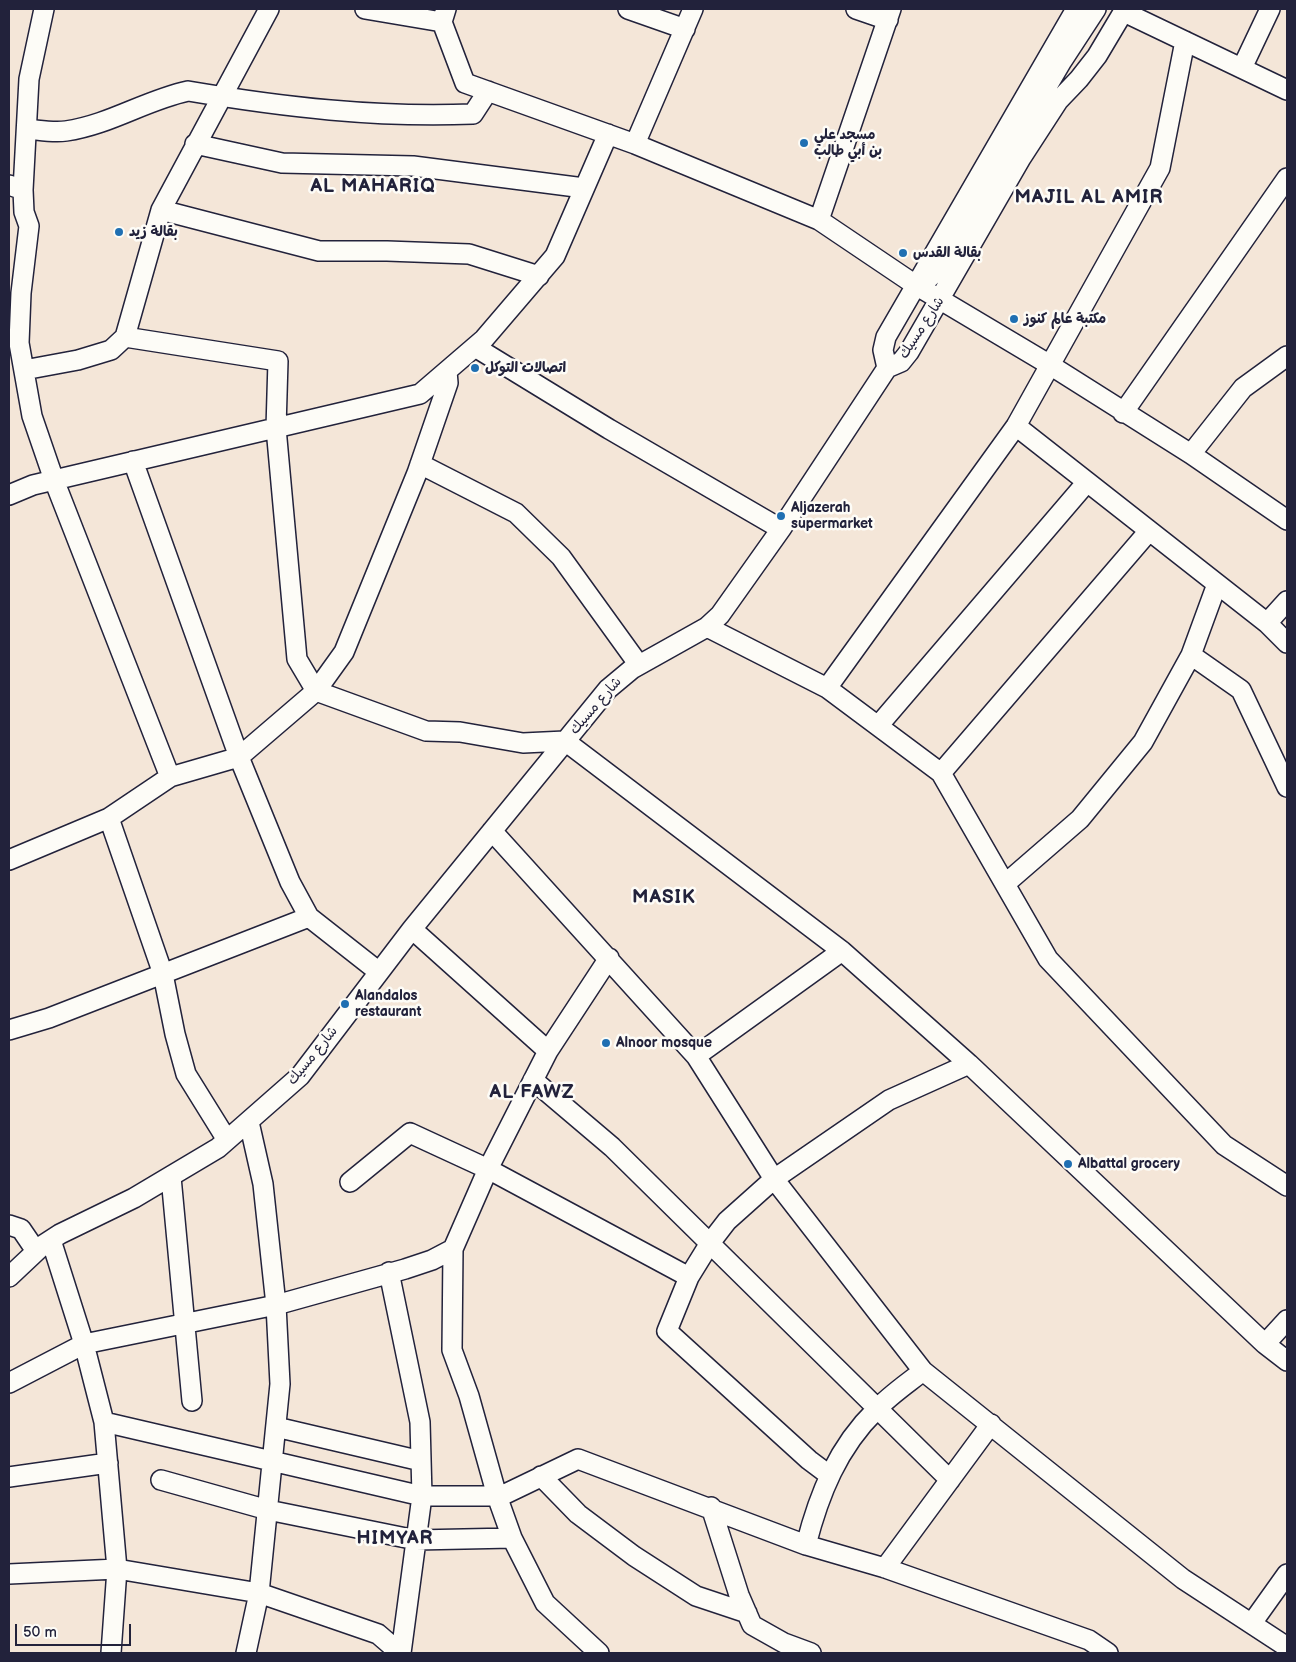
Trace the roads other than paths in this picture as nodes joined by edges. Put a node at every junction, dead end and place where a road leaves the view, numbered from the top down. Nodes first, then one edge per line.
1 (44, 9) edge
2 (269, 9) edge
3 (365, 9) edge
4 (628, 9) edge
5 (693, 9) edge
6 (856, 9) edge
7 (1076, 9) edge
8 (1096, 9) edge
9 (1270, 9) edge
10 (1118, 10) edge
11 (890, 14) edge
12 (444, 15) edge
13 (685, 29) junction
14 (1185, 41) junction
15 (1242, 68) junction
16 (1287, 90) edge
17 (488, 92) junction
18 (222, 97) junction
19 (27, 129) junction
20 (608, 134) junction
21 (195, 144) junction
22 (635, 144) junction
23 (1287, 178) edge
24 (16, 187) edge
25 (584, 188) junction
26 (160, 210) junction
27 (819, 220) junction
28 (539, 276) junction
29 (914, 284) junction
30 (940, 300) junction
31 (125, 336) junction
32 (475, 347) junction
33 (1284, 362) edge
34 (1050, 365) junction
35 (886, 368) junction
36 (24, 370) junction
37 (447, 371) junction
38 (1123, 413) junction
39 (1016, 426) junction
40 (276, 428) junction
41 (1191, 454) junction
42 (133, 461) junction
43 (420, 464) junction
44 (54, 480) junction
45 (1087, 482) junction
46 (9, 495) edge
47 (1287, 520) edge
48 (781, 529) junction
49 (1149, 531) junction
50 (1217, 584) junction
51 (1287, 601) edge
52 (1267, 623) junction
53 (707, 627) junction
54 (1287, 643) edge
55 (1191, 655) junction
56 (638, 665) junction
57 (827, 688) junction
58 (316, 691) junction
59 (878, 726) junction
60 (565, 741) junction
61 (239, 757) junction
62 (941, 773) junction
63 (170, 777) junction
64 (1287, 787) edge
65 (109, 818) junction
66 (492, 831) junction
67 (9, 860) edge
68 (1005, 884) junction
69 (309, 917) junction
70 (412, 929) junction
71 (842, 951) junction
72 (608, 958) junction
73 (379, 972) junction
74 (163, 974) junction
75 (9, 1030) edge
76 (548, 1051) junction
77 (696, 1056) junction
78 (969, 1064) junction
79 (533, 1080) junction
80 (249, 1122) junction
81 (227, 1140) junction
82 (488, 1169) junction
83 (172, 1177) junction
84 (774, 1179) junction
85 (350, 1182) dead end
86 (1287, 1186) edge
87 (9, 1225) edge
88 (710, 1243) junction
89 (44, 1245) junction
90 (453, 1249) junction
91 (389, 1272) junction
92 (9, 1277) edge
93 (690, 1277) junction
94 (276, 1305) junction
95 (1287, 1320) edge
96 (185, 1323) junction
97 (84, 1344) junction
98 (1265, 1344) junction
99 (1287, 1361) edge
100 (923, 1371) junction
101 (9, 1383) edge
102 (192, 1401) dead end
103 (876, 1409) junction
104 (104, 1422) junction
105 (991, 1424) junction
106 (276, 1427) junction
107 (422, 1461) junction
108 (273, 1462) junction
109 (108, 1463) junction
110 (829, 1475) junction
111 (541, 1476) junction
112 (9, 1477) edge
113 (161, 1480) dead end
114 (950, 1480) junction
115 (422, 1496) junction
116 (497, 1496) junction
117 (711, 1507) junction
118 (268, 1510) junction
119 (512, 1538) junction
120 (416, 1540) junction
121 (806, 1545) junction
122 (885, 1568) junction
123 (117, 1569) junction
124 (9, 1574) edge
125 (1287, 1574) edge
126 (259, 1593) junction
127 (747, 1613) junction
128 (1252, 1624) junction
129 (1287, 1647) edge
130 (111, 1653) edge
131 (246, 1653) edge
132 (400, 1653) edge
133 (599, 1653) edge
134 (811, 1653) edge
135 (1108, 1653) edge

1 - 19 street
2 - 18 street
3 - 12 street
4 - 13 street
5 - 13 street
6 - 11 street
7 - 29 street
8 - 29 street
9 - 15 street
10 - 14 street
10 - 30 street, شارع مسيك
11 - 27 street
12 - 17 street
13 - 22 street
14 - 15 street
14 - 34 street
15 - 16 street
17 - 18 street
17 - 20 street
18 - 19 street
18 - 21 street
19 - 24 street
20 - 22 street
20 - 25 street
21 - 25 street
21 - 26 street
22 - 27 street
23 - 38 street
24 - 36 street
25 - 28 street
26 - 28 street
26 - 31 street
27 - 29 street
28 - 32 street
29 - 30 street
29 - 35 street
30 - 34 street
30 - 35 street, شارع مسيك
31 - 36 street
31 - 40 street
32 - 37 street
32 - 48 street
33 - 41 street
34 - 38 street
34 - 39 street
35 - 48 street, شارع مسيك
36 - 44 street
37 - 40 street
37 - 43 street
38 - 41 street
39 - 45 street
39 - 57 street
40 - 42 street
40 - 58 street
41 - 47 street
42 - 44 street
42 - 61 street
43 - 56 street
43 - 58 street
44 - 46 street
44 - 63 street
45 - 49 street
45 - 59 street
48 - 53 street, شارع مسيك
49 - 50 street
49 - 62 street
50 - 52 street
50 - 55 street
51 - 52 street
52 - 54 street
53 - 56 street, شارع مسيك
53 - 57 street
55 - 64 street
55 - 68 street
56 - 60 street, شارع مسيك
57 - 59 street
58 - 60 street
58 - 61 street
59 - 62 street
60 - 66 street, شارع مسيك
60 - 71 street
61 - 63 street
61 - 69 street
62 - 68 street
63 - 65 street
65 - 67 street
65 - 74 street
66 - 70 street, شارع مسيك
66 - 72 street
68 - 86 street
69 - 73 street
69 - 74 street
70 - 73 street, شارع مسيك
70 - 76 street
71 - 77 street
71 - 78 street
72 - 76 street
72 - 77 street
73 - 80 street, شارع مسيك
74 - 75 street
74 - 81 street
76 - 79 street
77 - 84 street
78 - 84 street
78 - 98 street
79 - 82 street
79 - 88 street
80 - 81 street, شارع مسيك
80 - 94 street
81 - 83 street, شارع مسيك
82 - 85 street
82 - 90 street
82 - 93 street
83 - 89 street, شارع مسيك
83 - 96 street
84 - 88 street
84 - 100 street
87 - 89 street
88 - 93 street
88 - 103 street
89 - 92 street, شارع مسيك
89 - 97 street
90 - 91 street
90 - 116 street
91 - 94 street
91 - 107 street
93 - 110 street
94 - 96 street
94 - 106 street
95 - 98 street
96 - 97 street
96 - 102 street
97 - 101 street
97 - 104 street
98 - 99 street
100 - 103 street
100 - 105 street
103 - 110 street
103 - 114 street
104 - 108 street
104 - 109 street
105 - 114 street
105 - 128 street
106 - 107 street
106 - 108 street
107 - 115 street
108 - 115 street
108 - 118 street
109 - 112 street
109 - 123 street
110 - 121 street
111 - 116 street
111 - 117 street
111 - 127 street
113 - 118 street
114 - 122 street
115 - 116 street
115 - 120 street
116 - 119 street
117 - 121 street
117 - 127 street
118 - 120 street
118 - 126 street
119 - 120 street
119 - 133 street
120 - 132 street
121 - 122 street
122 - 135 street
123 - 124 street
123 - 126 street
123 - 130 street
125 - 128 street
126 - 131 street
126 - 132 street
127 - 134 street
128 - 129 street

